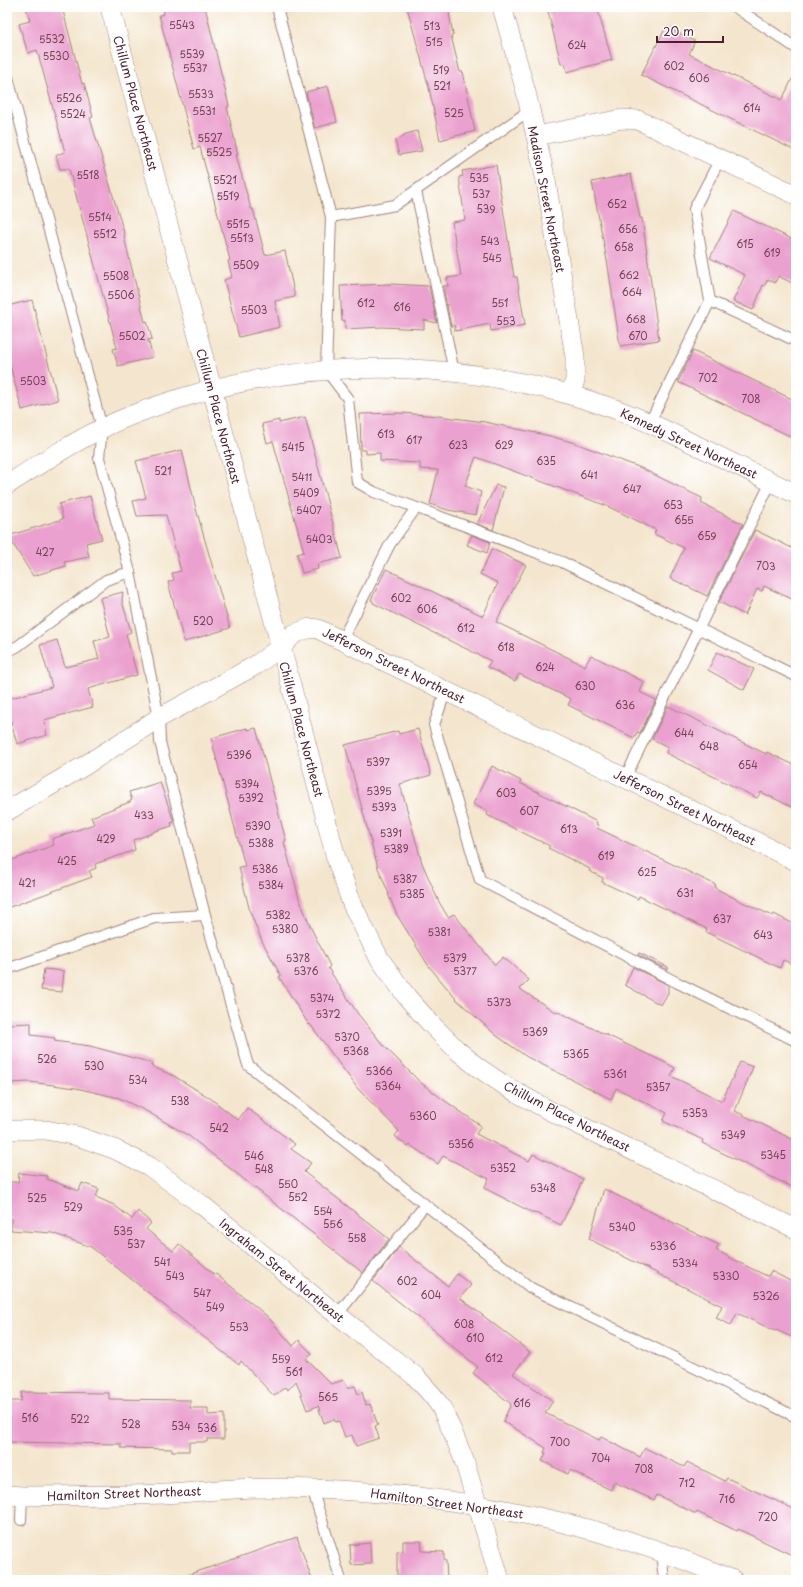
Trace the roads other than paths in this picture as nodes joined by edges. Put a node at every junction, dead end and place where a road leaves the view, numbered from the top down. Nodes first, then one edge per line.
1 (110, 7) edge
2 (277, 7) edge
3 (502, 7) edge
4 (735, 7) edge
5 (796, 48) edge
6 (7, 74) edge
7 (530, 110) junction
8 (536, 136) junction
9 (720, 159) junction
10 (416, 191) junction
11 (796, 195) edge
12 (331, 217) junction
13 (710, 302) junction
14 (796, 342) edge
15 (326, 370) junction
16 (454, 372) junction
17 (212, 389) junction
18 (571, 394) junction
19 (650, 422) junction
20 (102, 428) junction
21 (771, 482) junction
22 (7, 485) edge
23 (796, 494) edge
24 (416, 508) junction
25 (130, 572) junction
26 (700, 629) junction
27 (342, 640) junction
28 (281, 647) junction
29 (7, 652) edge
30 (796, 676) edge
31 (446, 690) junction
32 (159, 718) junction
33 (625, 778) junction
34 (7, 811) edge
35 (796, 861) edge
36 (204, 915) junction
37 (7, 969) edge
38 (796, 1041) edge
39 (7, 1130) edge
40 (425, 1205) junction
41 (796, 1229) edge
42 (338, 1315) junction
43 (796, 1417) edge
44 (312, 1489) junction
45 (15, 1495) edge
46 (478, 1506) junction
47 (21, 1520) dead end
48 (660, 1552) junction
49 (341, 1580) edge
50 (500, 1580) edge
51 (664, 1580) edge
52 (733, 1580) edge

1 - 17 street, Chillum Place Northeast
2 - 12 lane
3 - 7 street, Madison Street Northeast
4 - 5 lane
6 - 20 lane
7 - 8 street, Madison Street Northeast
7 - 10 lane
8 - 9 street
8 - 18 street, Madison Street Northeast
9 - 11 street
9 - 13 lane
10 - 12 lane
10 - 16 lane
12 - 15 lane
13 - 14 lane
13 - 19 lane
15 - 16 street, Kennedy Street Northeast
15 - 17 street, Kennedy Street Northeast
15 - 24 lane
16 - 18 street, Kennedy Street Northeast
17 - 20 street, Kennedy Street Northeast
17 - 28 street, Chillum Place Northeast
18 - 19 street, Kennedy Street Northeast
19 - 21 street, Kennedy Street Northeast
20 - 22 street, Kennedy Street Northeast
20 - 25 lane
21 - 23 street, Kennedy Street Northeast
21 - 26 lane
24 - 26 lane
24 - 27 lane
25 - 29 lane
25 - 32 lane
26 - 30 lane
26 - 33 lane
27 - 28 street, Jefferson Street Northeast
27 - 31 street, Jefferson Street Northeast
28 - 32 street, Jefferson Street Northeast
28 - 41 street, Chillum Place Northeast
31 - 33 street, Jefferson Street Northeast
31 - 38 lane
32 - 34 street, Jefferson Street Northeast
32 - 36 lane
33 - 35 street, Jefferson Street Northeast
36 - 37 lane
36 - 40 lane
39 - 42 street, Ingraham Street Northeast
40 - 42 lane
40 - 43 lane
42 - 46 street, Ingraham Street Northeast
44 - 45 street, Hamilton Street Northeast
44 - 46 street, Hamilton Street Northeast
44 - 49 lane
45 - 47 lane
46 - 48 street, Hamilton Street Northeast
46 - 50 street, Ingraham Street Northeast
48 - 51 lane
48 - 52 street, Hamilton Street Northeast

